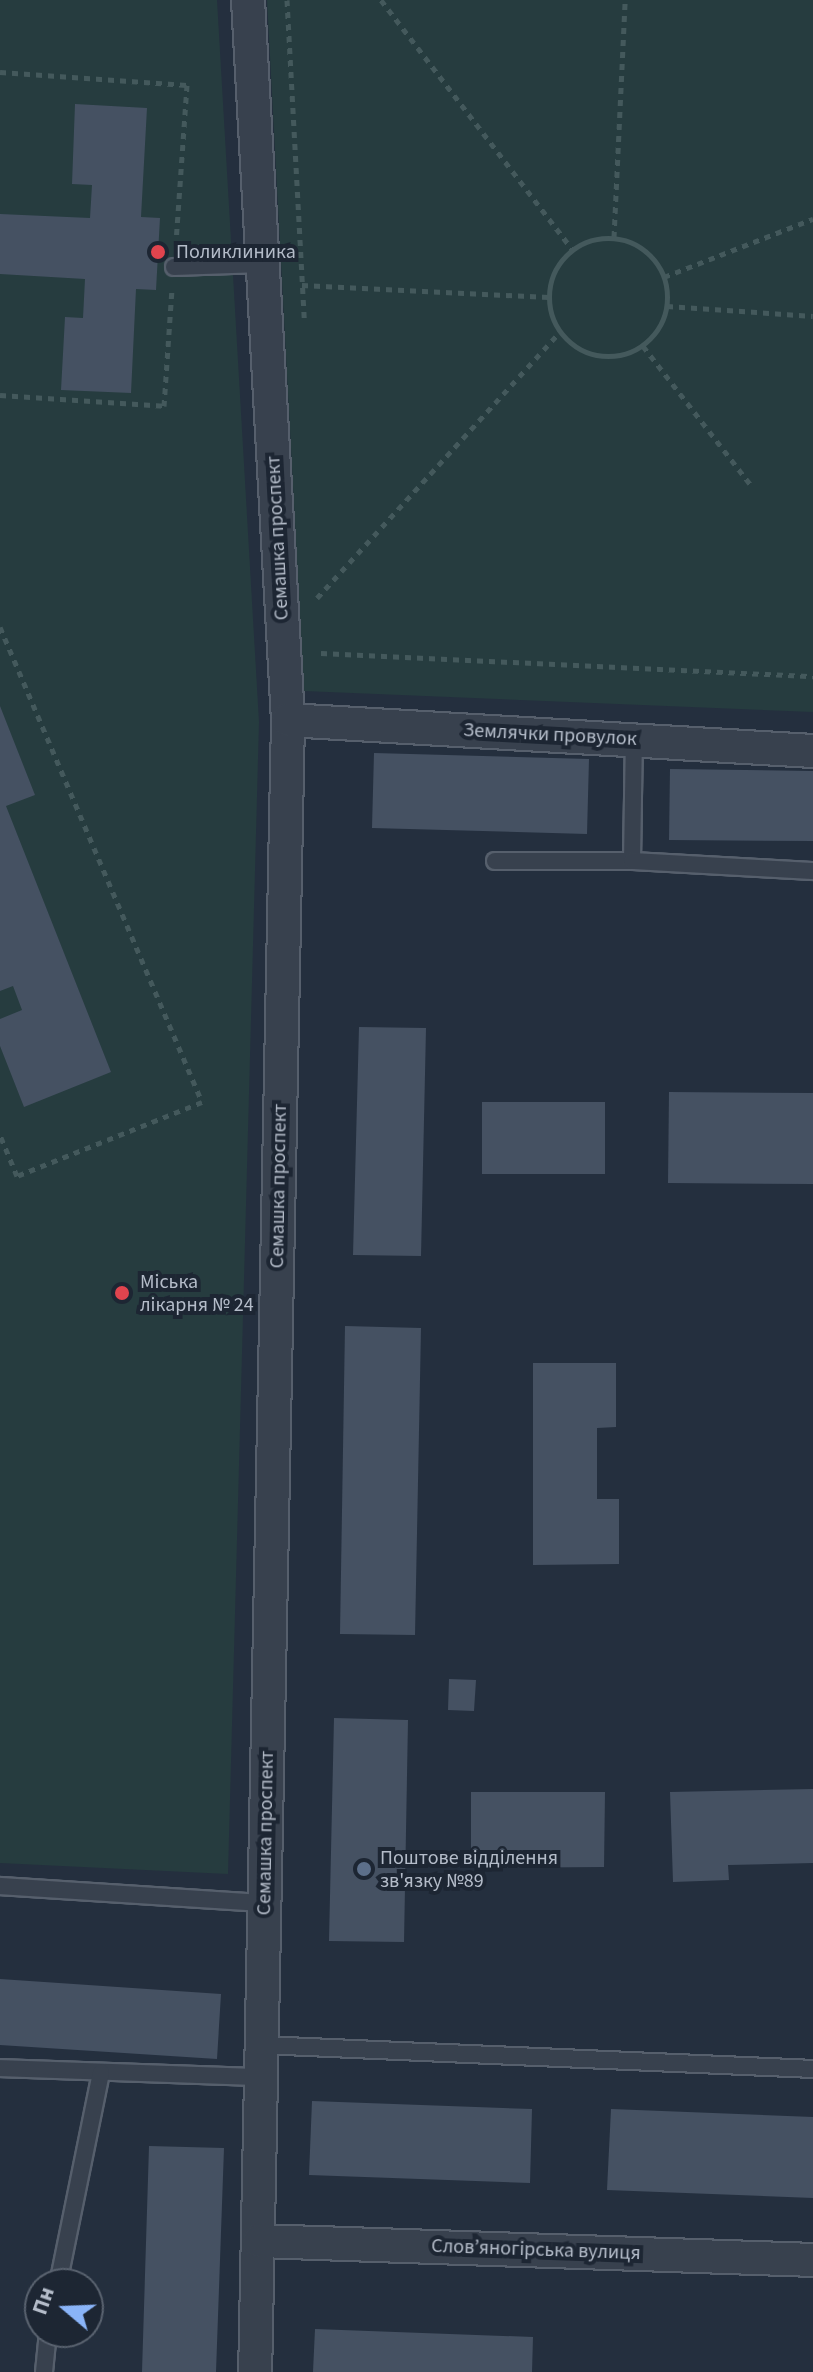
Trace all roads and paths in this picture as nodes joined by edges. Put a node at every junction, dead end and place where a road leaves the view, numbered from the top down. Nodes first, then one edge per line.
1 (248, 0) edge
2 (381, 0) edge
3 (625, 0) edge
4 (0, 72) edge
5 (813, 219) edge
6 (614, 237) junction
7 (572, 249) junction
8 (262, 264) junction
9 (174, 267) junction
10 (664, 277) junction
11 (302, 285) dead end
12 (549, 297) junction
13 (667, 306) junction
14 (813, 316) edge
15 (560, 332) junction
16 (643, 346) junction
17 (0, 395) edge
18 (750, 484) dead end
19 (317, 598) dead end
20 (0, 627) edge
21 (321, 655) dead end
22 (813, 676) edge
23 (288, 720) junction
24 (634, 740) junction
25 (813, 751) edge
26 (495, 861) dead end
27 (632, 861) junction
28 (813, 871) edge
29 (0, 1135) edge
30 (0, 1886) edge
31 (265, 1903) junction
32 (262, 2045) junction
33 (0, 2068) edge
34 (813, 2069) edge
35 (101, 2072) junction
36 (262, 2077) junction
37 (259, 2241) junction
38 (813, 2260) edge
39 (61, 2268) edge
40 (46, 2348) edge
41 (44, 2372) edge
42 (255, 2372) edge

1 - 8 street, Семашка проспект
2 - 7 path
3 - 6 path
4 - 9 path
5 - 10 path
6 - 7 path
6 - 10 path
7 - 12 path
8 - 9 lane
8 - 23 street, Семашка проспект
9 - 17 path
10 - 13 path
11 - 12 path
12 - 15 path
13 - 14 path
13 - 16 path
15 - 16 path
15 - 19 path
16 - 18 path
20 - 29 path
21 - 22 path
23 - 24 street, Землячки провулок
23 - 31 street, Семашка проспект
24 - 25 street, Землячки провулок
24 - 27 lane
26 - 27 lane
27 - 28 lane
30 - 31 lane
31 - 32 street, Семашка проспект
32 - 34 lane
32 - 36 street, Семашка проспект
33 - 35 lane
35 - 36 lane
35 - 39 lane
36 - 37 street, Семашка проспект
37 - 38 street, Слов’яногірська вулиця
37 - 42 street, Семашка проспект
40 - 41 lane

